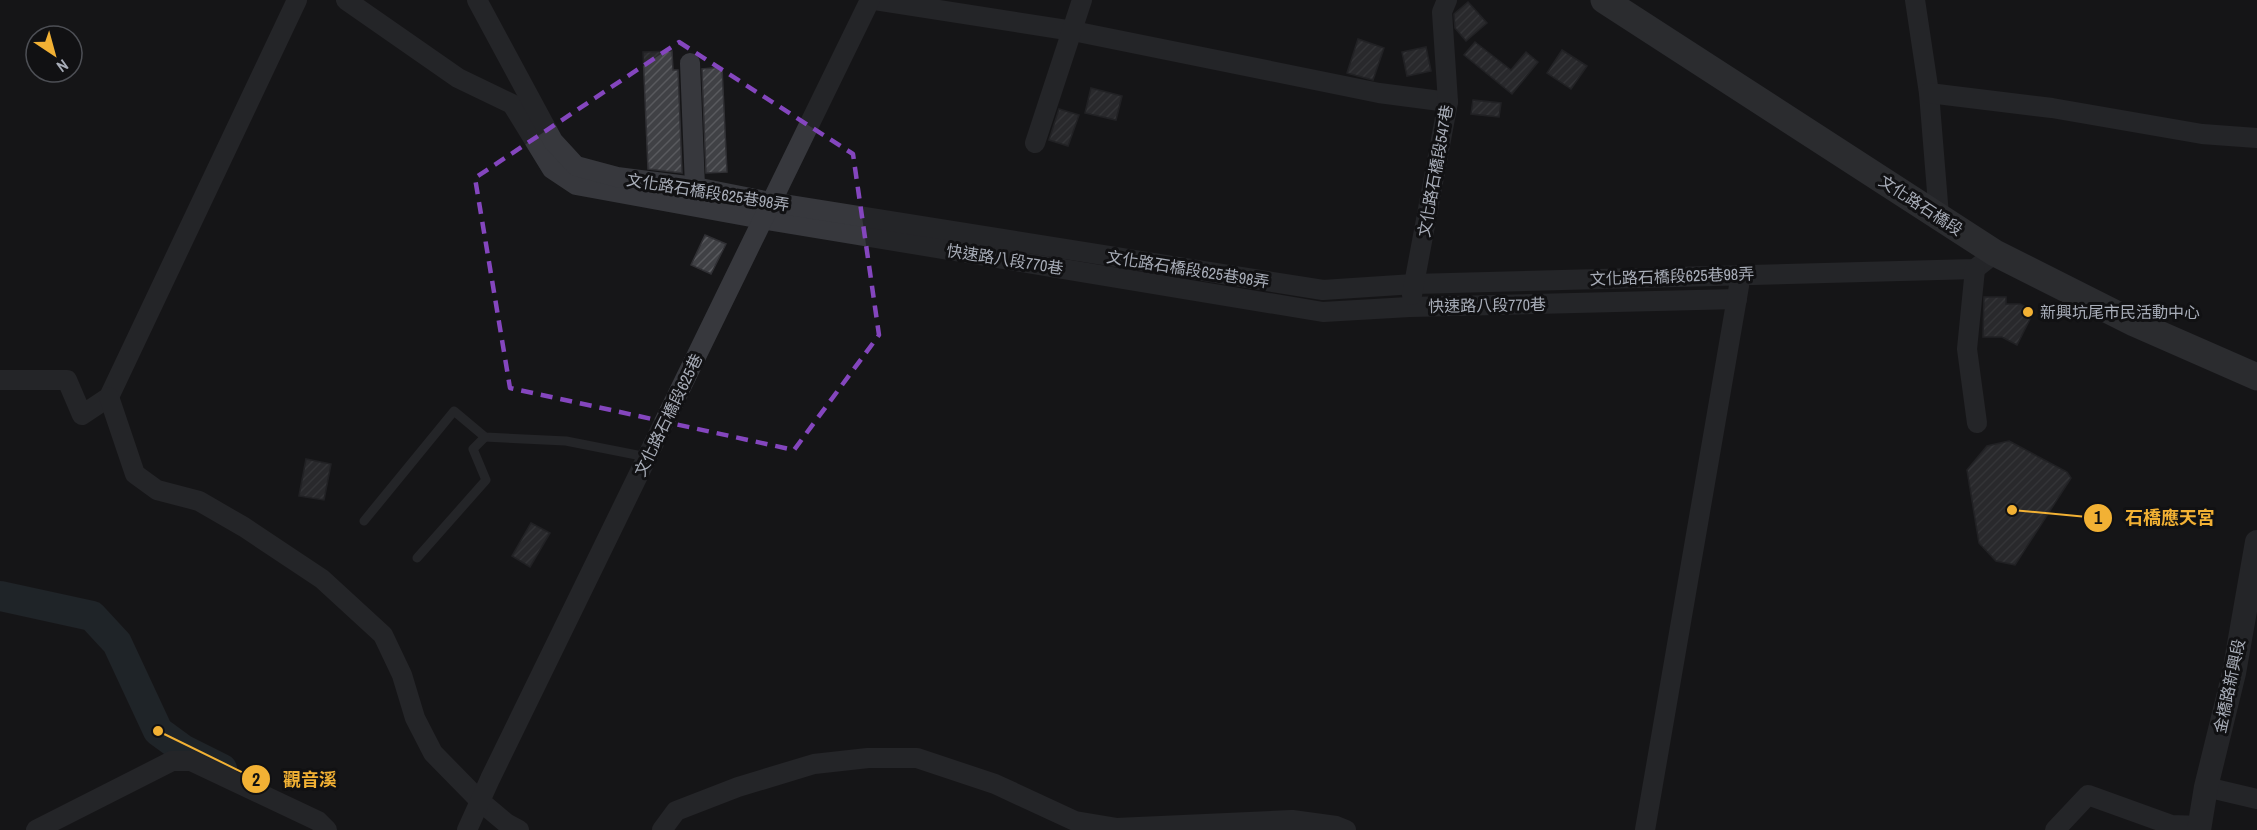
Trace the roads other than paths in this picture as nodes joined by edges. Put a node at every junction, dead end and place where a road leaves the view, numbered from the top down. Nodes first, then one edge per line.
1 (297, 0) edge
2 (346, 0) edge
3 (477, 0) edge
4 (870, 0) edge
5 (875, 0) edge
6 (1082, 0) edge
7 (1447, 0) edge
8 (1604, 0) edge
9 (1916, 0) edge
10 (1073, 31) junction
11 (690, 63) dead end
12 (1929, 93) junction
13 (1448, 102) junction
14 (2257, 138) edge
15 (1035, 143) dead end
16 (695, 187) junction
17 (766, 211) junction
18 (1939, 216) junction
19 (1985, 261) junction
20 (1740, 274) junction
21 (1414, 284) junction
22 (1737, 299) junction
23 (1409, 307) junction
24 (2257, 377) edge
25 (0, 380) edge
26 (109, 398) junction
27 (1977, 423) dead end
28 (485, 437) junction
29 (647, 458) junction
30 (364, 521) dead end
31 (2257, 542) edge
32 (417, 558) dead end
33 (2206, 787) junction
34 (2257, 799) edge
35 (481, 802) junction
36 (2200, 828) edge
37 (36, 830) edge
38 (327, 830) edge
39 (467, 830) edge
40 (519, 830) edge
41 (662, 830) edge
42 (1346, 830) edge
43 (1645, 830) edge
44 (2055, 830) edge

1 - 26 street
2 - 17 street, 快速路八段770巷
3 - 16 street, 文化路石橋段625巷98弄
4 - 17 street, 文化路石橋段625巷
5 - 10 street
6 - 10 street
7 - 13 street, 文化路石橋段547巷
8 - 18 main road, 文化路石橋段
9 - 12 street
10 - 13 street
10 - 15 street
11 - 16 street
12 - 14 street
12 - 18 street
13 - 21 street, 文化路石橋段547巷
16 - 17 street, 文化路石橋段625巷98弄
17 - 21 street, 文化路石橋段625巷98弄
17 - 23 street, 快速路八段770巷
17 - 29 street, 文化路石橋段625巷
18 - 19 main road, 文化路石橋段
19 - 20 street, 文化路石橋段625巷98弄
19 - 24 main road, 文化路石橋段
19 - 27 street
20 - 21 street, 文化路石橋段625巷98弄
20 - 22 street
21 - 23 street, 文化路石橋段547巷
22 - 23 street, 快速路八段770巷
22 - 43 street
25 - 26 street
26 - 35 street
28 - 29 lane
28 - 30 lane
28 - 32 lane
29 - 35 street, 文化路石橋段625巷
31 - 33 street, 金橋路新興段
33 - 34 street
33 - 36 street, 金橋路新興段
35 - 39 street, 文化路石橋段625巷
35 - 40 street
36 - 44 street
37 - 38 street
41 - 42 street

